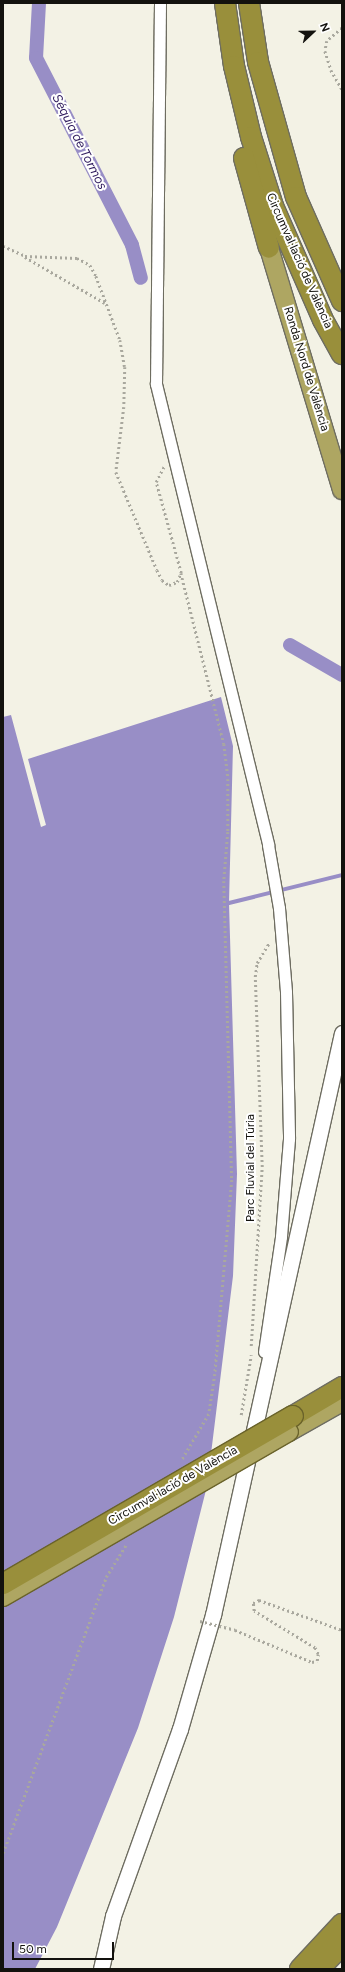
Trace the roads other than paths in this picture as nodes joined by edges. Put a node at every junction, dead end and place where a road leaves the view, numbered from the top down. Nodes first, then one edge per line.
1 (160, 3) edge
2 (212, 3) edge
3 (225, 3) edge
4 (249, 3) edge
5 (269, 248) joint
6 (342, 300) edge
7 (342, 354) edge
8 (342, 490) edge
9 (342, 1033) edge
10 (342, 1387) edge
11 (342, 1402) edge
12 (291, 1424) junction
13 (240, 1485) junction
14 (3, 1584) edge
15 (3, 1597) edge
16 (342, 1924) edge
17 (342, 1945) edge
18 (101, 1969) edge
19 (300, 1969) edge
20 (319, 1969) edge

1 - 13 street
2 - 5 highway
3 - 7 highway, Circumval·lació de València
4 - 6 highway, Circumval·lació de València
5 - 8 highway, Ronda Nord de València
9 - 13 main road
10 - 12 highway, Circumval·lació de València
11 - 12 highway
12 - 14 highway, Circumval·lació de València, bridge
12 - 15 highway, bridge
13 - 18 main road
16 - 19 highway
17 - 20 highway

